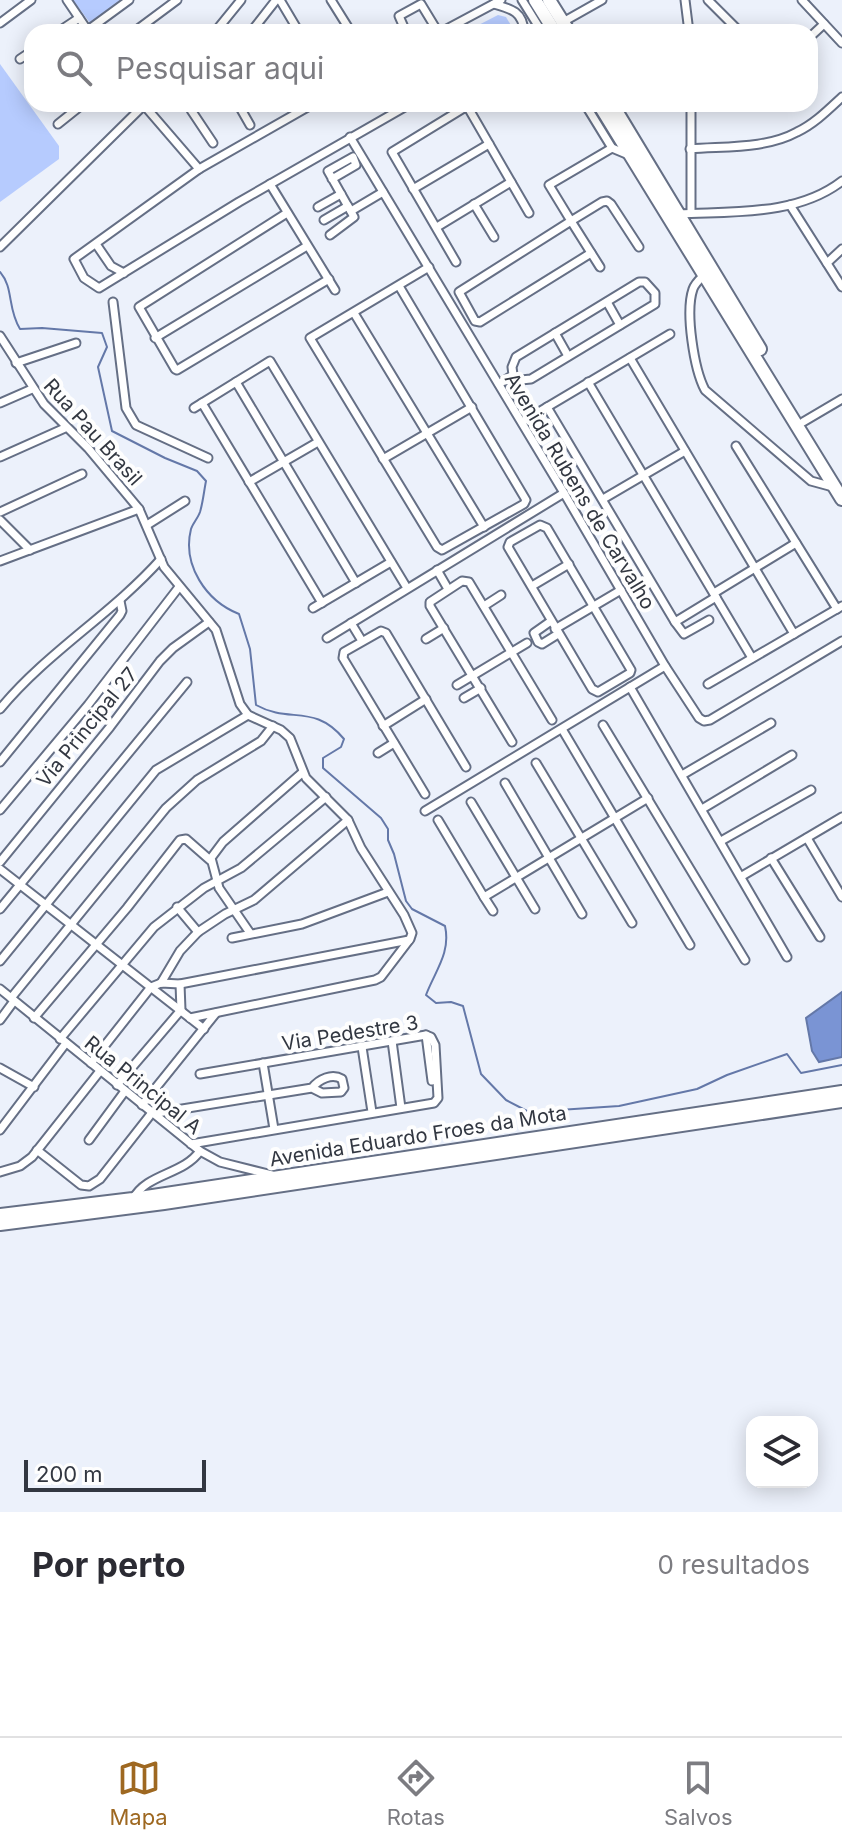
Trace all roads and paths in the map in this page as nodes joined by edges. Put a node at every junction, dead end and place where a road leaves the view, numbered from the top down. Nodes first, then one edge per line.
1 (31, 0) edge
2 (67, 0) edge
3 (129, 0) edge
4 (177, 0) edge
5 (241, 0) edge
6 (278, 0) edge
7 (331, 0) edge
8 (549, 0) edge
9 (602, 0) edge
10 (685, 0) edge
11 (708, 0) edge
12 (802, 0) edge
13 (498, 2) edge
14 (529, 3) edge
15 (79, 18) junction
16 (0, 23) edge
17 (70, 24) edge
18 (83, 24) edge
19 (97, 24) edge
20 (145, 24) edge
21 (222, 24) edge
22 (258, 24) edge
23 (294, 24) edge
24 (346, 24) edge
25 (402, 24) edge
26 (435, 24) edge
27 (455, 24) edge
28 (523, 24) edge
29 (538, 24) edge
30 (556, 24) edge
31 (560, 24) edge
32 (569, 24) edge
33 (687, 24) edge
34 (732, 24) edge
35 (824, 24) junction
36 (818, 30) edge
37 (842, 43) edge
38 (24, 56) edge
39 (20, 59) dead end
40 (842, 97) edge
41 (73, 112) edge
42 (140, 112) edge
43 (149, 112) edge
44 (192, 112) edge
45 (243, 112) edge
46 (299, 112) edge
47 (395, 112) edge
48 (455, 112) edge
49 (471, 112) edge
50 (590, 112) edge
51 (605, 112) edge
52 (616, 112) edge
53 (691, 112) edge
54 (58, 124) dead end
55 (250, 125) dead end
56 (350, 137) junction
57 (213, 143) dead end
58 (489, 144) junction
59 (612, 148) junction
60 (690, 149) junction
61 (635, 154) junction
62 (199, 169) junction
63 (332, 179) dead end
64 (842, 181) edge
65 (511, 182) junction
66 (270, 184) junction
67 (413, 189) junction
68 (383, 192) junction
69 (341, 194) junction
70 (474, 204) junction
71 (790, 205) junction
72 (318, 207) dead end
73 (349, 208) junction
74 (287, 213) junction
75 (529, 213) dead end
76 (685, 214) junction
77 (324, 220) dead end
78 (571, 221) junction
79 (437, 227) junction
80 (330, 235) dead end
81 (494, 237) dead end
82 (96, 244) junction
83 (307, 246) junction
84 (0, 247) edge
85 (639, 247) dead end
86 (842, 249) edge
87 (591, 253) junction
88 (456, 262) dead end
89 (827, 263) junction
90 (429, 267) junction
91 (600, 267) dead end
92 (124, 273) junction
93 (705, 274) junction
94 (329, 279) junction
95 (399, 286) junction
96 (842, 287) edge
97 (335, 290) dead end
98 (113, 302) dead end
99 (607, 302) junction
100 (354, 313) junction
101 (620, 325) junction
102 (555, 333) junction
103 (670, 334) dead end
104 (0, 336) edge
105 (155, 338) junction
106 (76, 343) dead end
107 (2, 347) edge
108 (568, 356) junction
109 (630, 358) junction
110 (16, 363) junction
111 (513, 375) junction
112 (236, 382) junction
113 (588, 382) junction
114 (499, 384) junction
115 (32, 389) junction
116 (842, 399) edge
117 (0, 403) edge
118 (472, 407) junction
119 (547, 407) junction
120 (522, 422) junction
121 (803, 422) junction
122 (65, 428) junction
123 (427, 433) junction
124 (318, 442) junction
125 (736, 446) dead end
126 (685, 451) junction
127 (0, 457) edge
128 (208, 458) dead end
129 (383, 459) junction
130 (285, 461) junction
131 (82, 474) dead end
132 (643, 475) junction
133 (249, 482) junction
134 (840, 490) edge
135 (564, 493) junction
136 (603, 499) junction
137 (185, 501) dead end
138 (139, 509) junction
139 (0, 512) edge
140 (0, 520) edge
141 (147, 525) junction
142 (484, 527) junction
143 (796, 543) junction
144 (30, 550) junction
145 (161, 559) junction
146 (0, 561) edge
147 (391, 562) junction
148 (569, 564) junction
149 (755, 569) junction
150 (437, 570) junction
151 (356, 583) junction
152 (532, 586) junction
153 (179, 587) junction
154 (407, 588) junction
155 (448, 589) junction
156 (621, 590) junction
157 (501, 595) dead end
158 (715, 595) junction
159 (120, 601) junction
160 (322, 603) junction
161 (484, 606) junction
162 (594, 606) junction
163 (839, 607) edge
164 (313, 608) dead end
165 (709, 620) dead end
166 (209, 622) junction
167 (675, 622) junction
168 (351, 623) junction
169 (444, 628) junction
170 (555, 628) junction
171 (794, 634) junction
172 (327, 638) dead end
173 (426, 639) dead end
174 (362, 641) junction
175 (842, 641) edge
176 (527, 643) dead end
177 (511, 652) junction
178 (752, 658) junction
179 (665, 666) junction
180 (473, 675) junction
181 (187, 682) dead end
182 (708, 684) dead end
183 (457, 685) dead end
184 (630, 687) junction
185 (481, 688) junction
186 (464, 698) dead end
187 (426, 699) junction
188 (0, 709) edge
189 (248, 715) junction
190 (552, 720) dead end
191 (771, 723) dead end
192 (603, 725) dead end
193 (273, 726) junction
194 (383, 726) junction
195 (562, 729) junction
196 (512, 742) dead end
197 (394, 743) junction
198 (378, 753) dead end
199 (792, 755) dead end
200 (0, 762) edge
201 (536, 763) dead end
202 (466, 767) dead end
203 (303, 772) junction
204 (682, 775) junction
205 (505, 783) dead end
206 (811, 790) dead end
207 (425, 794) dead end
208 (326, 797) junction
209 (648, 798) junction
210 (471, 802) dead end
211 (702, 809) junction
212 (0, 810) edge
213 (425, 811) dead end
214 (615, 818) junction
215 (348, 820) junction
216 (438, 820) dead end
217 (841, 820) edge
218 (583, 838) junction
219 (807, 838) junction
220 (721, 841) junction
221 (549, 858) junction
222 (771, 858) junction
223 (210, 860) junction
224 (0, 862) edge
225 (0, 869) edge
226 (742, 876) junction
227 (516, 878) junction
228 (219, 882) junction
229 (20, 884) junction
230 (388, 892) junction
231 (484, 897) junction
232 (842, 897) edge
233 (46, 905) junction
234 (177, 907) junction
235 (0, 909) edge
236 (535, 909) dead end
237 (233, 911) junction
238 (493, 911) dead end
239 (582, 914) dead end
240 (632, 923) dead end
241 (71, 926) junction
242 (198, 932) junction
243 (250, 933) junction
244 (820, 937) dead end
245 (232, 938) dead end
246 (409, 940) junction
247 (96, 945) junction
248 (690, 945) dead end
249 (787, 957) dead end
250 (745, 960) dead end
251 (0, 961) edge
252 (121, 964) junction
253 (161, 983) junction
254 (180, 984) junction
255 (151, 987) junction
256 (0, 989) edge
257 (13, 999) junction
258 (181, 1010) junction
259 (216, 1013) junction
260 (34, 1018) junction
261 (190, 1018) junction
262 (0, 1020) edge
263 (204, 1029) junction
264 (63, 1041) junction
265 (392, 1041) junction
266 (362, 1047) junction
267 (91, 1063) junction
268 (263, 1063) junction
269 (0, 1068) edge
270 (100, 1071) junction
271 (200, 1074) dead end
272 (117, 1085) junction
273 (34, 1087) junction
274 (312, 1088) junction
275 (125, 1091) junction
276 (842, 1092) edge
277 (268, 1096) junction
278 (842, 1101) edge
279 (142, 1105) junction
280 (401, 1108) junction
281 (372, 1112) junction
282 (151, 1114) junction
283 (274, 1129) junction
284 (0, 1130) edge
285 (89, 1140) dead end
286 (191, 1144) junction
287 (37, 1150) junction
288 (200, 1151) junction
289 (0, 1172) edge
290 (282, 1177) junction
291 (133, 1199) junction
292 (0, 1215) edge
293 (0, 1224) edge

1 - 16 street
2 - 15 street
3 - 19 street
4 - 20 street
5 - 21 street
6 - 22 street
6 - 23 street
7 - 24 street
8 - 31 highway
9 - 32 street
10 - 33 street
11 - 34 street
12 - 35 street
13 - 27 street
13 - 28 street
14 - 29 street
14 - 30 highway
15 - 17 street
15 - 18 street
25 - 26 street
35 - 36 street
35 - 37 street
38 - 39 street
40 - 60 street
41 - 54 street
42 - 84 street
43 - 62 street
44 - 57 street
45 - 55 street
46 - 62 street
47 - 56 street
48 - 67 street
49 - 58 street
50 - 59 street
51 - 61 highway
52 - 61 highway
53 - 60 street
56 - 66 street
56 - 68 street, Avenida Rubens de Carvalho
58 - 65 street
58 - 67 street
59 - 61 street
59 - 78 street
60 - 76 street
61 - 76 highway
61 - 93 highway
62 - 82 street
63 - 69 street
64 - 71 street
65 - 70 street
65 - 75 street
66 - 74 street
66 - 92 street
67 - 79 street
68 - 73 street
68 - 90 street, Avenida Rubens de Carvalho
69 - 72 street
69 - 73 street
70 - 79 street
70 - 81 street
71 - 76 street
71 - 89 street
73 - 77 street
73 - 80 street
74 - 83 street
74 - 105 street
76 - 121 highway
78 - 85 street
78 - 87 street
78 - 87 street
79 - 88 street
82 - 92 street
82 - 92 street
83 - 94 street
83 - 105 street
86 - 89 street
87 - 91 street
89 - 96 street
90 - 95 street
90 - 114 street, Avenida Rubens de Carvalho
93 - 134 highway
93 - 134 street
94 - 97 street
94 - 105 street
95 - 100 street
95 - 118 street
98 - 128 street
99 - 101 street
99 - 101 street
99 - 102 street
100 - 123 street
100 - 129 street
101 - 108 street
102 - 108 street
102 - 111 street
103 - 109 street
104 - 107 street, Rua Pau Brasil
106 - 110 street
107 - 110 street, Rua Pau Brasil
108 - 111 street
109 - 113 street
109 - 126 street
110 - 115 street, Rua Pau Brasil
111 - 114 street
112 - 124 street
112 - 130 street
112 - 133 street
113 - 119 street
113 - 132 street
114 - 120 street, Avenida Rubens de Carvalho
115 - 117 street
115 - 122 street, Rua Pau Brasil
116 - 121 street
118 - 123 street
118 - 142 street
119 - 120 street
119 - 136 street
120 - 135 street, Avenida Rubens de Carvalho
121 - 134 highway
122 - 127 street
122 - 138 street, Rua Pau Brasil
123 - 129 street
123 - 142 street
124 - 130 street
124 - 147 street
125 - 143 street
126 - 132 street
126 - 149 street
129 - 142 street
130 - 133 street
130 - 151 street
131 - 139 street
132 - 136 street
132 - 158 street
133 - 160 street
135 - 150 street
135 - 156 street, Avenida Rubens de Carvalho
136 - 167 street
137 - 141 street
138 - 141 street, Rua Pau Brasil
138 - 144 street
140 - 144 street
141 - 145 street, Rua Pau Brasil
143 - 149 street
143 - 163 street
144 - 146 street
145 - 153 street, Rua Pau Brasil
145 - 159 street
147 - 151 street
147 - 154 street
148 - 152 street
148 - 152 street
148 - 162 street
149 - 158 street
149 - 171 street
150 - 154 street
150 - 155 street
151 - 160 street
152 - 170 street
153 - 166 street, Rua Pau Brasil
153 - 212 street
154 - 168 street
155 - 161 street
155 - 169 street
156 - 162 street
156 - 179 street, Avenida Rubens de Carvalho
157 - 161 street
158 - 167 street
158 - 178 street
159 - 188 street
159 - 200 street
160 - 164 street
161 - 177 street
162 - 170 street
162 - 170 street
163 - 171 street
165 - 167 street
166 - 189 street, Rua Pau Brasil
166 - 224 street, Via Principal 27
168 - 172 street
168 - 174 street
169 - 173 street
169 - 180 street
171 - 178 street
174 - 187 street
174 - 194 street
175 - 179 street, Avenida Rubens de Carvalho
176 - 177 street
177 - 180 street
177 - 190 street
178 - 182 street
179 - 184 street
180 - 183 street
180 - 185 street
181 - 229 street
184 - 195 street
184 - 204 street
185 - 186 street
185 - 196 street
187 - 194 street
187 - 202 street
189 - 193 street
189 - 233 street
191 - 204 street
192 - 209 street
193 - 203 street
193 - 241 street
194 - 197 street
195 - 213 street
195 - 214 street
197 - 198 street
197 - 207 street
199 - 211 street
201 - 218 street
203 - 208 street
203 - 223 street
204 - 211 street
205 - 221 street
206 - 220 street
208 - 215 street
208 - 228 street
209 - 214 street
209 - 250 street
210 - 227 street
211 - 220 street
214 - 218 street
214 - 248 street
215 - 230 street
215 - 237 street
216 - 231 street
217 - 219 street
218 - 221 street
218 - 240 street
219 - 222 street
219 - 232 street
220 - 226 street
221 - 227 street
221 - 239 street
222 - 226 street
222 - 244 street
223 - 228 street
223 - 247 street
225 - 229 street
226 - 249 street
227 - 231 street
227 - 236 street
228 - 234 street
228 - 237 street
229 - 233 street
229 - 235 street
230 - 243 street
230 - 246 street
231 - 238 street
233 - 241 street
233 - 251 street
234 - 242 street
234 - 252 street
237 - 242 street
237 - 243 street
241 - 247 street
241 - 257 street
242 - 253 street
243 - 245 street
246 - 254 street
246 - 259 street
247 - 252 street
247 - 260 street
252 - 255 street
252 - 264 street
253 - 254 street
253 - 255 street
254 - 258 street
255 - 258 street
255 - 267 street
256 - 257 street, Rua Principal A
257 - 260 street, Rua Principal A
257 - 262 street
258 - 261 street
258 - 272 street
259 - 261 street
259 - 263 street
260 - 264 street, Rua Principal A
261 - 263 street
263 - 279 street
264 - 267 street, Rua Principal A
264 - 273 street
265 - 266 street, Via Pedestre 3
265 - 280 street
265 - 280 street, Via Pedestre 3
266 - 268 street, Via Pedestre 3
266 - 281 street
267 - 270 street, Rua Principal A
268 - 271 street, Via Pedestre 3
268 - 277 street
269 - 273 street
270 - 272 street, Rua Principal A
270 - 287 street
272 - 275 street, Rua Principal A
273 - 284 street
274 - 274 street
274 - 277 street
275 - 279 street, Rua Principal A
275 - 285 street
276 - 290 highway, Avenida Eduardo Froes da Mota
277 - 282 street
277 - 283 street
278 - 293 highway, Avenida Eduardo Froes da Mota
279 - 282 street, Rua Principal A
280 - 281 street, Via Pedestre 3
281 - 283 street, Via Pedestre 3
282 - 286 street, Rua Principal A
282 - 287 street
283 - 286 street, Via Pedestre 3
286 - 288 street, Rua Principal A
287 - 289 street
288 - 290 street, Rua Principal A
288 - 291 street
290 - 291 highway, Avenida Eduardo Froes da Mota
291 - 292 highway, Avenida Eduardo Froes da Mota

